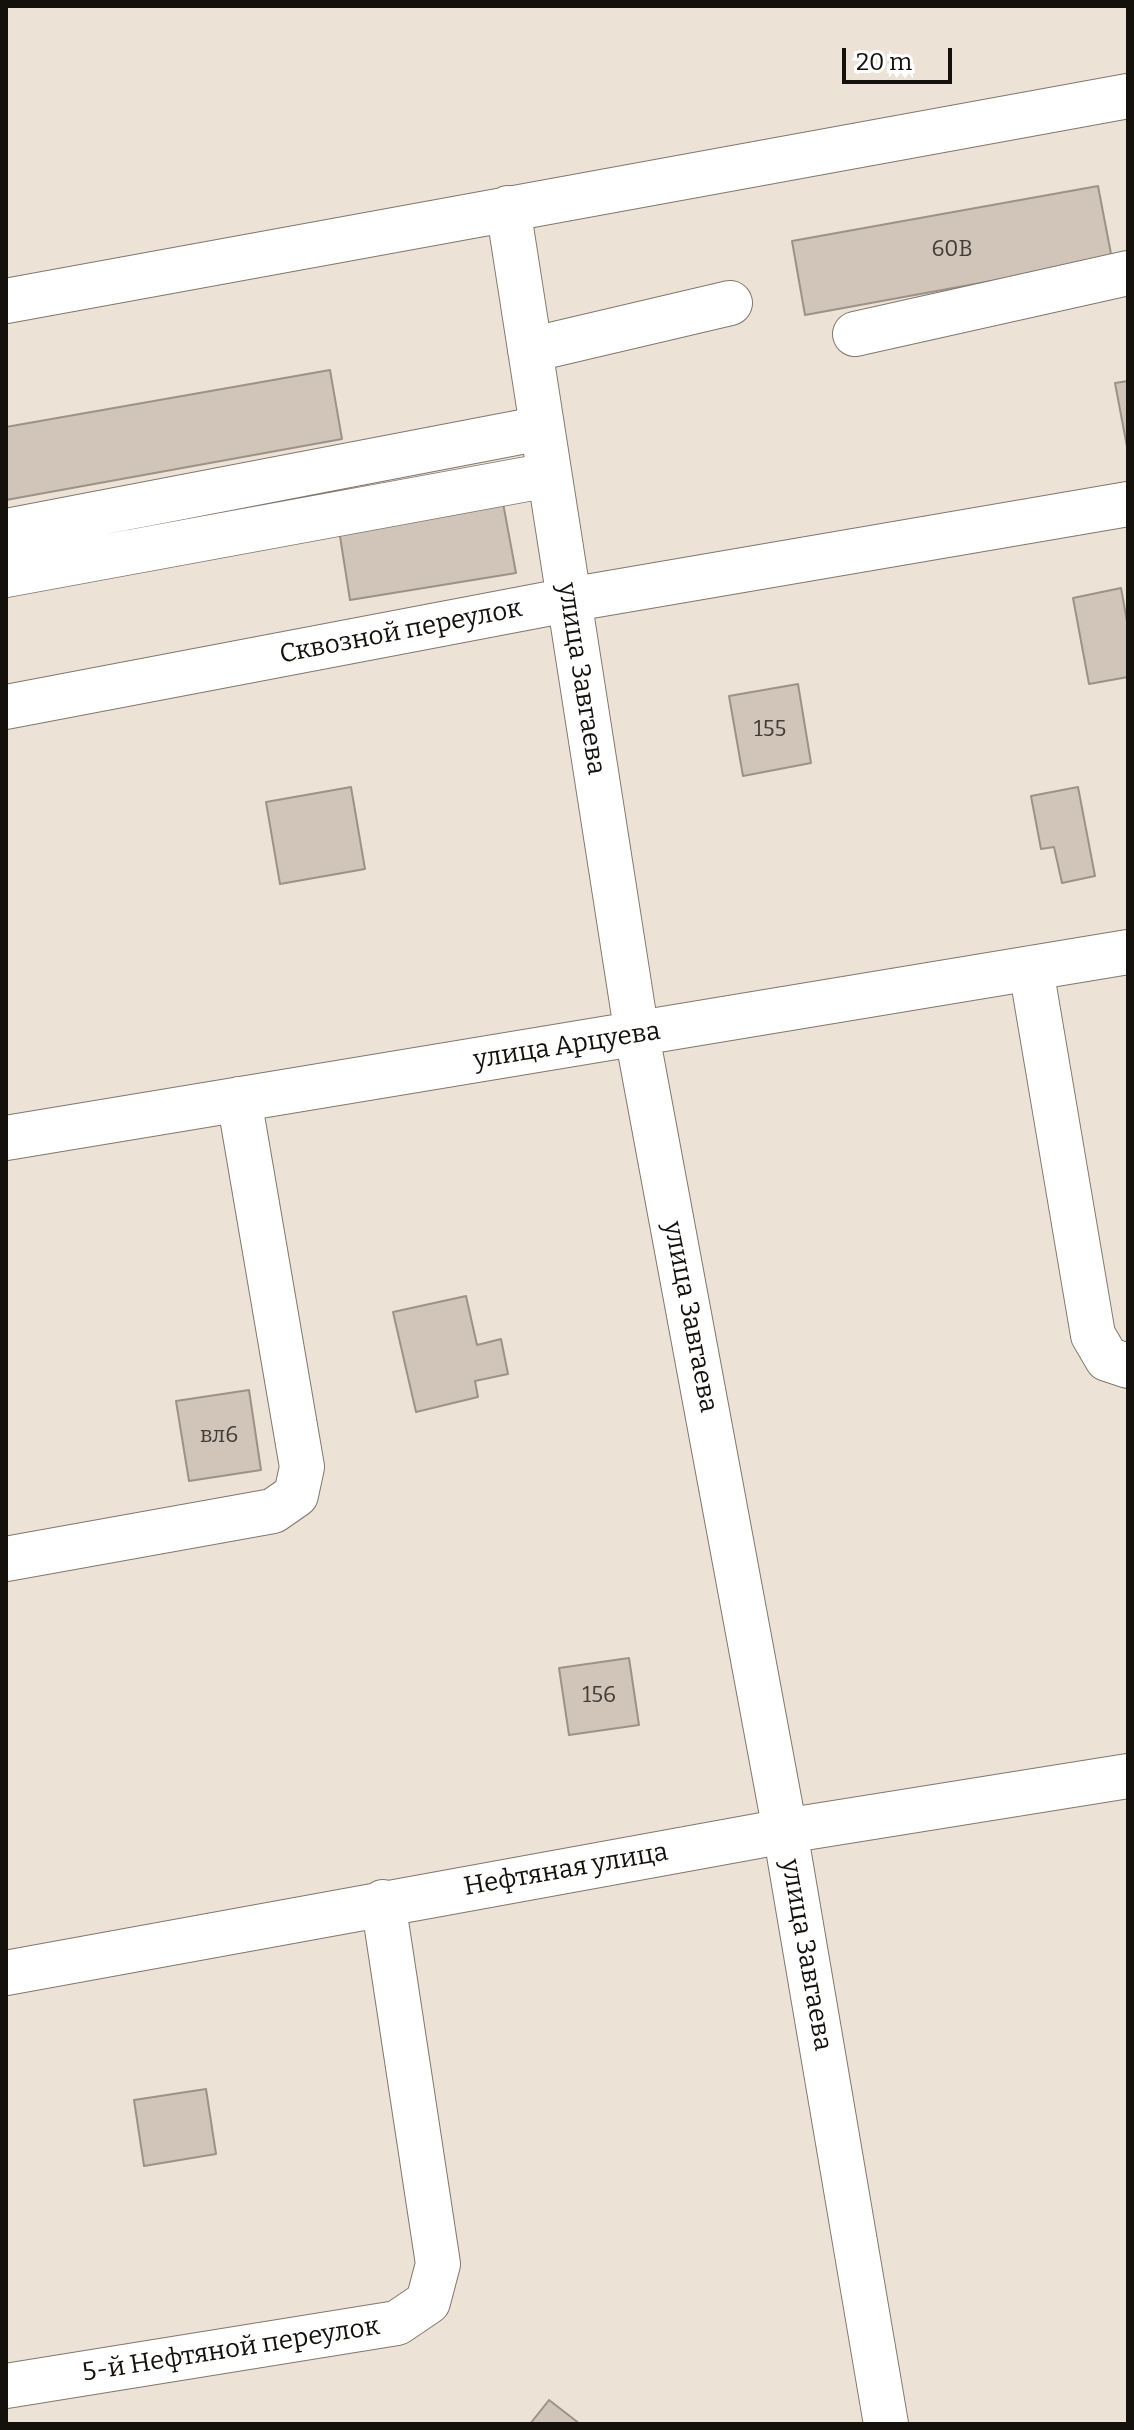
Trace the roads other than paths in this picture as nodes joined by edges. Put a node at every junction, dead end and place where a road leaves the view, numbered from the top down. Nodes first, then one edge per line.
1 (1128, 98) edge
2 (508, 208) junction
3 (1128, 273) edge
4 (6, 301) edge
5 (730, 303) dead end
6 (855, 334) dead end
7 (530, 350) junction
8 (542, 428) junction
9 (549, 475) junction
10 (1128, 504) edge
11 (6, 531) edge
12 (6, 575) edge
13 (568, 600) junction
14 (6, 707) edge
15 (1128, 952) edge
16 (1031, 969) junction
17 (637, 1035) junction
18 (239, 1099) junction
19 (6, 1138) edge
20 (1128, 1366) edge
21 (6, 1559) edge
22 (1128, 1776) edge
23 (785, 1831) junction
24 (383, 1902) junction
25 (6, 1973) edge
26 (6, 2386) edge
27 (886, 2424) edge

1 - 2 street
2 - 4 street
2 - 7 street, улица Завгаева
3 - 6 street
5 - 7 street
7 - 8 street, улица Завгаева
8 - 9 street, улица Завгаева
8 - 11 street
9 - 12 street
9 - 13 street, улица Завгаева
10 - 13 street, Сквозной переулок
13 - 14 street, Сквозной переулок
13 - 17 street, улица Завгаева
15 - 16 street, улица Арцуева
16 - 17 street, улица Арцуева
16 - 20 street
17 - 18 street, улица Арцуева
17 - 23 street, улица Завгаева
18 - 19 street, улица Арцуева
18 - 21 street
22 - 23 street, Нефтяная улица
23 - 24 street, Нефтяная улица
23 - 27 street, улица Завгаева
24 - 25 street, Нефтяная улица
24 - 26 street, 5-й Нефтяной переулок

